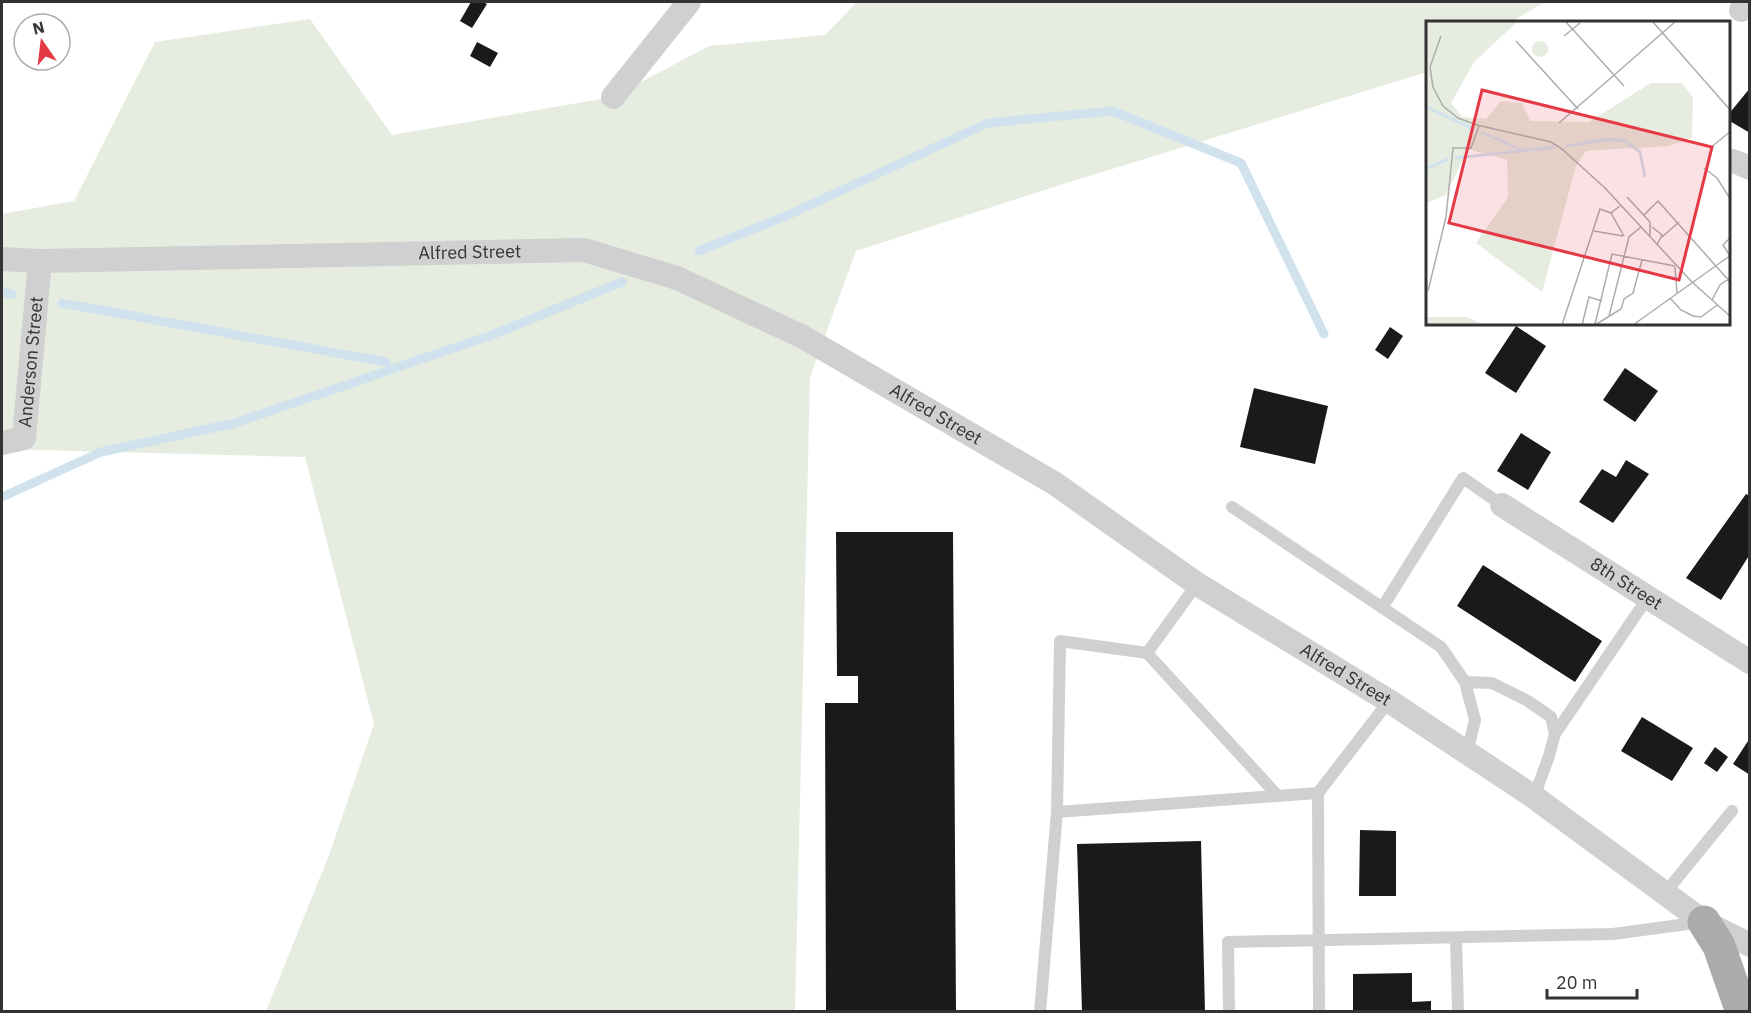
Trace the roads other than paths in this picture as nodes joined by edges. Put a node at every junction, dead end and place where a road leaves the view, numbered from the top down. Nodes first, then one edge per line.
1 (689, 2) edge
2 (613, 97) dead end
3 (2, 259) edge
4 (39, 261) junction
5 (2, 443) edge
6 (1502, 505) joint
7 (1232, 507) dead end
8 (1197, 584) junction
9 (1648, 597) junction
10 (1383, 608) junction
11 (1147, 653) junction
12 (1749, 662) edge
13 (1465, 682) junction
14 (1389, 701) junction
15 (1555, 734) junction
16 (1467, 753) junction
17 (1317, 793) junction
18 (1278, 796) junction
19 (1534, 797) junction
20 (1732, 811) dead end
21 (1057, 812) junction
22 (1665, 893) junction
23 (1704, 922) junction
24 (1456, 937) junction
25 (1319, 939) junction
26 (1749, 945) edge
27 (1040, 1011) edge
28 (1229, 1011) edge
29 (1319, 1011) edge
30 (1458, 1011) edge
31 (1742, 1011) edge

1 - 2 street
3 - 4 street, Alfred Street
4 - 5 street, Anderson Street
4 - 8 street, Alfred Street
6 - 9 street, 8th Street
6 - 10 lane
7 - 10 lane
8 - 11 lane
8 - 14 street, Alfred Street
9 - 12 street, 8th Street
9 - 15 lane
10 - 13 lane
11 - 18 lane
11 - 21 lane
13 - 15 lane
13 - 16 lane
14 - 16 street, Alfred Street
14 - 17 lane
15 - 19 lane
16 - 19 street, Alfred Street
17 - 18 lane
17 - 25 lane
18 - 21 lane
19 - 22 street, Alfred Street
20 - 22 lane
21 - 27 lane
22 - 23 street, Alfred Street
23 - 24 lane
23 - 26 street, Alfred Street
23 - 31 main road
24 - 25 lane
24 - 30 lane
25 - 28 lane
25 - 29 lane

